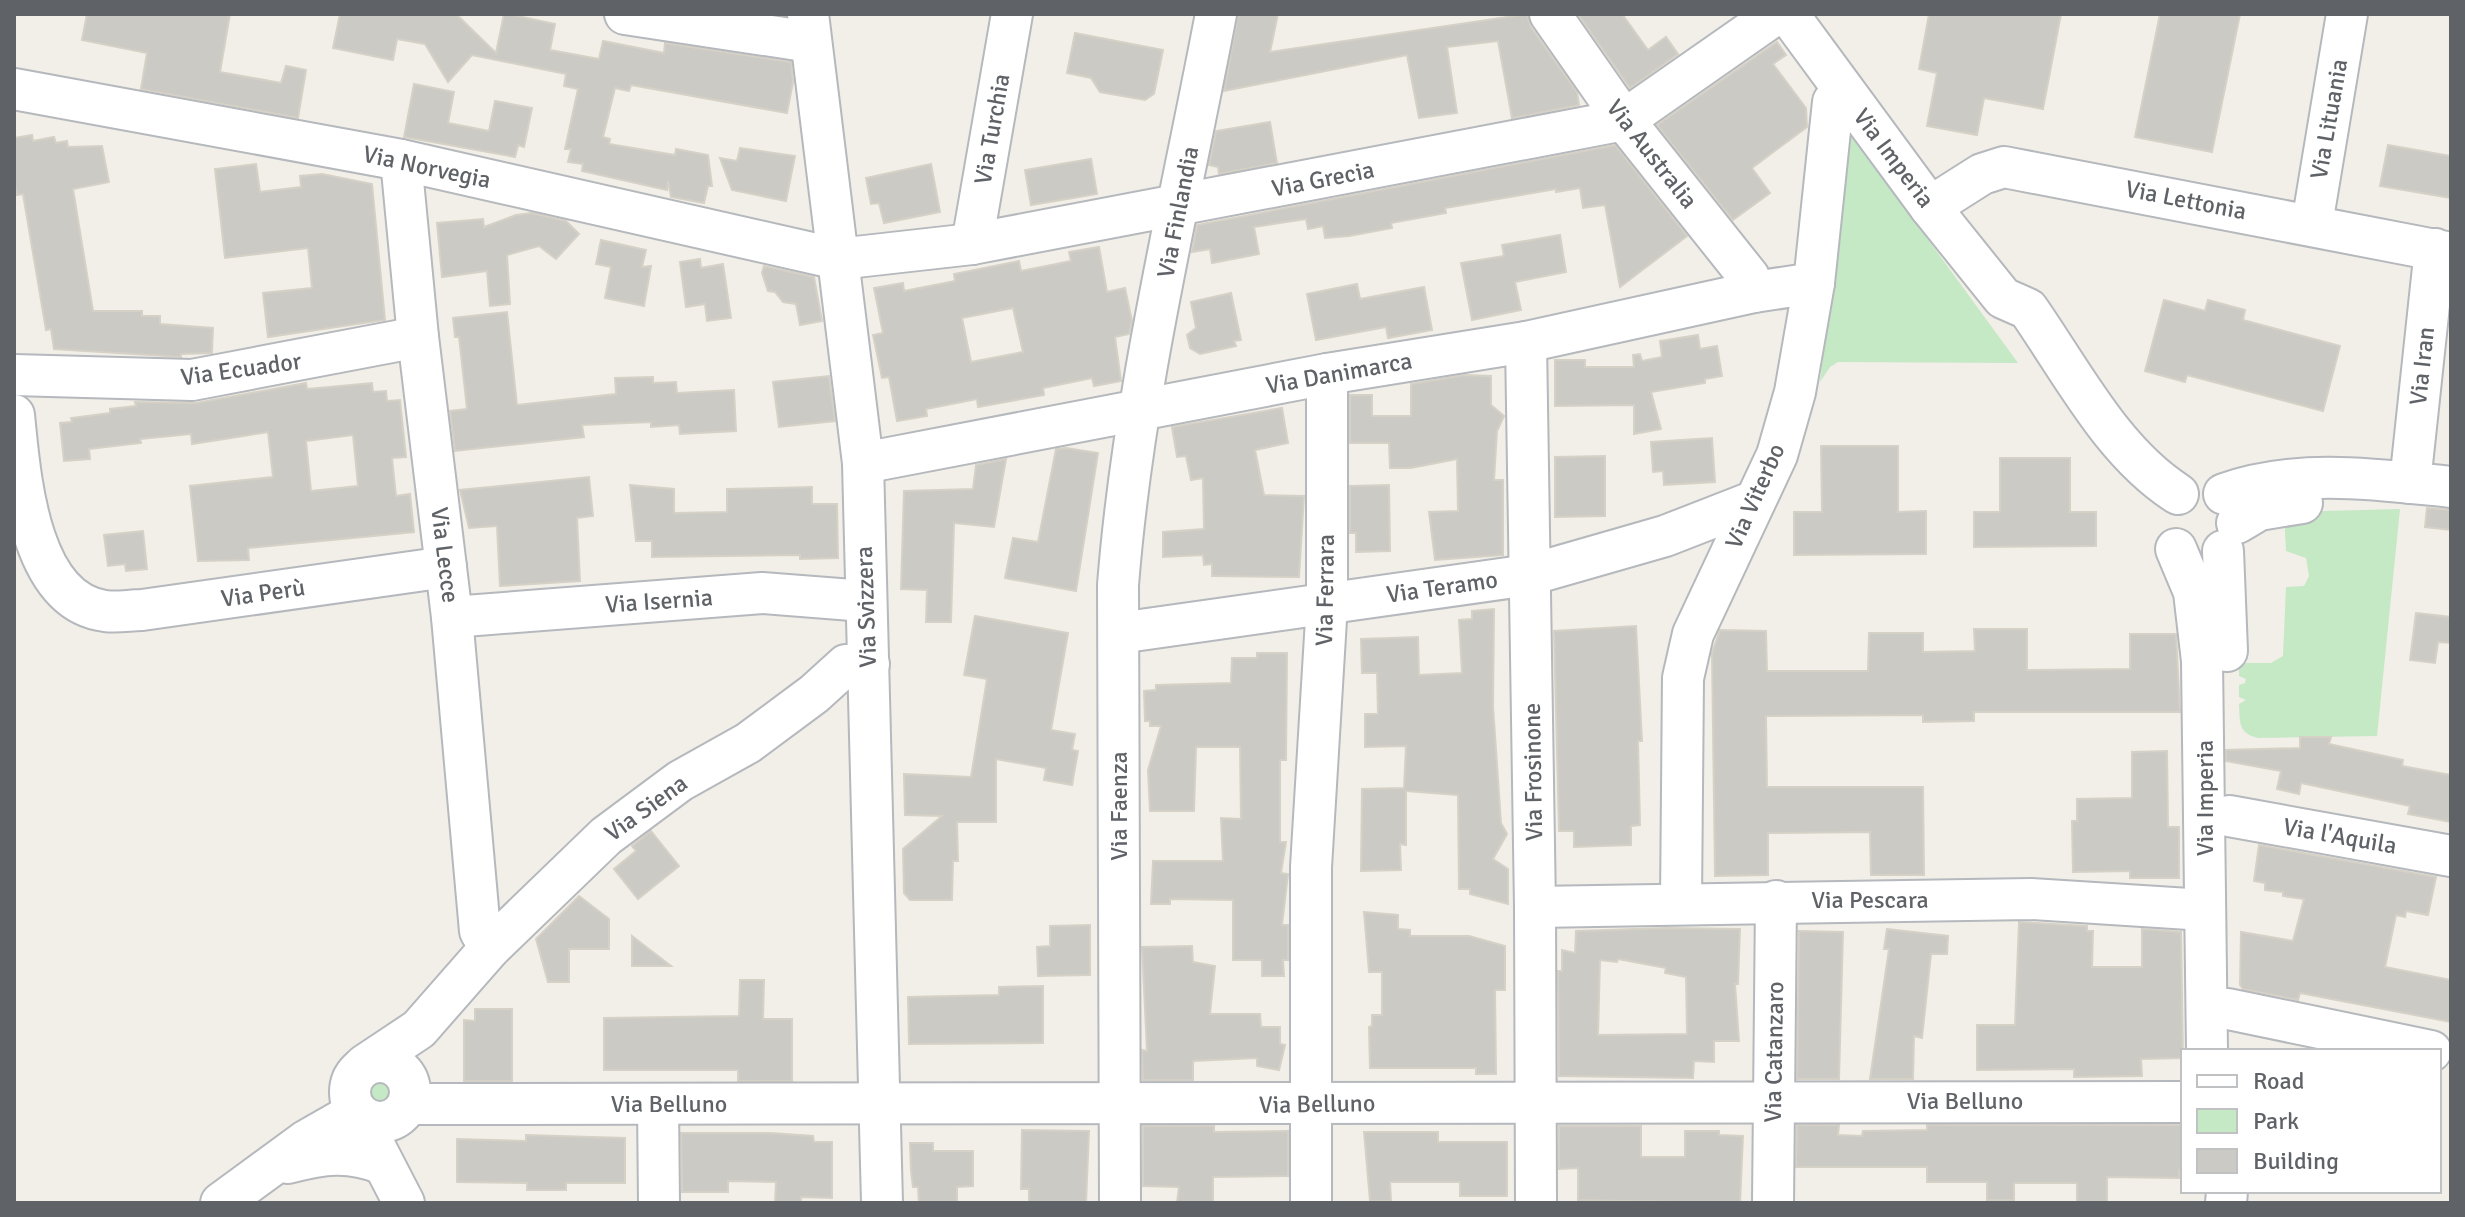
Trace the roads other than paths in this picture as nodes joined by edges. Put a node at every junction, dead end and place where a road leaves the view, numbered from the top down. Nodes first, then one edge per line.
1 (625, 14) edge
2 (1012, 14) edge
3 (1216, 14) edge
4 (1550, 14) edge
5 (1776, 14) edge
6 (1788, 14) edge
7 (2347, 14) edge
8 (809, 28) edge
9 (14, 89) edge
10 (1845, 93) junction
11 (1624, 120) junction
12 (401, 160) junction
13 (1179, 207) junction
14 (1930, 207) junction
15 (2312, 224) junction
16 (972, 244) junction
17 (2443, 251) edge
18 (838, 259) junction
19 (1814, 283) junction
20 (1754, 292) junction
21 (418, 337) junction
22 (1526, 342) junction
23 (1327, 374) junction
24 (14, 375) edge
25 (1141, 410) junction
26 (14, 415) edge
27 (863, 463) junction
28 (2394, 481) junction
29 (2451, 487) edge
30 (1755, 501) junction
31 (2173, 519) junction
32 (2228, 523) junction
33 (446, 567) junction
34 (1529, 575) junction
35 (865, 601) junction
36 (1327, 603) junction
37 (452, 617) junction
38 (1119, 633) junction
39 (869, 664) junction
40 (2229, 816) junction
41 (2451, 856) edge
42 (1776, 901) junction
43 (1681, 902) junction
44 (1535, 907) junction
45 (2205, 910) junction
46 (490, 948) junction
47 (451, 992) junction
48 (2228, 1009) junction
49 (2207, 1049) edge
50 (2227, 1049) edge
51 (2421, 1049) edge
52 (359, 1094) junction
53 (406, 1095) junction
54 (1773, 1100) junction
55 (1536, 1102) junction
56 (2181, 1102) edge
57 (882, 1103) junction
58 (658, 1104) junction
59 (1119, 1104) junction
60 (1321, 1104) junction
61 (269, 1167) junction
62 (396, 1187) edge
63 (221, 1203) edge
64 (659, 1203) edge
65 (882, 1203) edge
66 (1120, 1203) edge
67 (1311, 1203) edge
68 (1335, 1203) edge
69 (1536, 1203) edge
70 (1773, 1203) edge

1 - 8 street
2 - 16 street, Via Turchia
3 - 13 street, Via Finlandia
4 - 11 street, Via Australia
5 - 11 street, Via Grecia
6 - 10 street, Via Imperia
7 - 15 street, Via Lituania
8 - 18 street, Via Svizzera
9 - 12 street, Via Norvegia
10 - 14 street, Via Imperia
10 - 19 street, Via Viterbo
11 - 13 street, Via Grecia
11 - 20 street, Via Australia
12 - 18 street, Via Norvegia
12 - 21 street, Via Lecce
13 - 16 street, Via Grecia
13 - 25 street, Via Finlandia
14 - 15 street, Via Lettonia
14 - 31 street, Via Imperia
15 - 17 street, Via Lettonia
16 - 18 street, Via Grecia
17 - 28 street, Via Iran
18 - 27 street, Via Svizzera
19 - 20 street, Via Danimarca
19 - 30 street, Via Viterbo
20 - 22 street, Via Danimarca
21 - 24 street, Via Ecuador
21 - 33 street, Via Lecce
22 - 23 street, Via Danimarca
22 - 34 street, Via Frosinone
23 - 25 street, Via Danimarca
23 - 36 street, Via Ferrara
25 - 27 street, Via Danimarca
25 - 38 street, Via Faenza
26 - 33 street, Via Perù
27 - 35 street, Via Svizzera
28 - 29 street
28 - 32 street
30 - 34 street, Via Teramo
30 - 43 street, Via Viterbo
31 - 32 street
31 - 32 street
31 - 45 street, Via Imperia
32 - 40 street, Via Imperia
33 - 37 street, Via Lecce
34 - 36 street, Via Teramo
34 - 44 street, Via Frosinone
35 - 37 street, Via Isernia
35 - 39 street, Via Svizzera
36 - 38 street, Via Teramo
36 - 60 street, Via Ferrara
37 - 46 street, Via Lecce
38 - 59 street, Via Faenza
39 - 46 street, Via Siena
39 - 57 street, Via Svizzera
40 - 41 street, Via l'Aquila
40 - 48 street, Via Imperia
42 - 43 street, Via Pescara
42 - 45 street, Via Pescara
42 - 54 street, Via Catanzaro
43 - 44 street, Via Pescara
44 - 55 street, Via Frosinone
45 - 49 street, Via Imperia
46 - 47 street, Via Siena
47 - 52 street, Via Siena
47 - 53 street, Via Siena
48 - 50 street, Via Imperia
48 - 51 street
52 - 53 street
52 - 53 street, Via Belluno
52 - 61 street, Via Siena
52 - 62 street
53 - 58 street, Via Belluno
53 - 62 street
54 - 55 street, Via Belluno
54 - 56 street, Via Belluno
54 - 70 street, Via Catanzaro
55 - 60 street, Via Belluno
55 - 69 street, Via Frosinone
57 - 58 street, Via Belluno
57 - 59 street, Via Belluno
57 - 65 street, Via Svizzera
58 - 64 street
59 - 60 street, Via Belluno
59 - 66 street, Via Faenza
60 - 67 street, Via Ferrara
60 - 68 street, Via Ferrara
61 - 62 street
61 - 63 street, Via Siena

